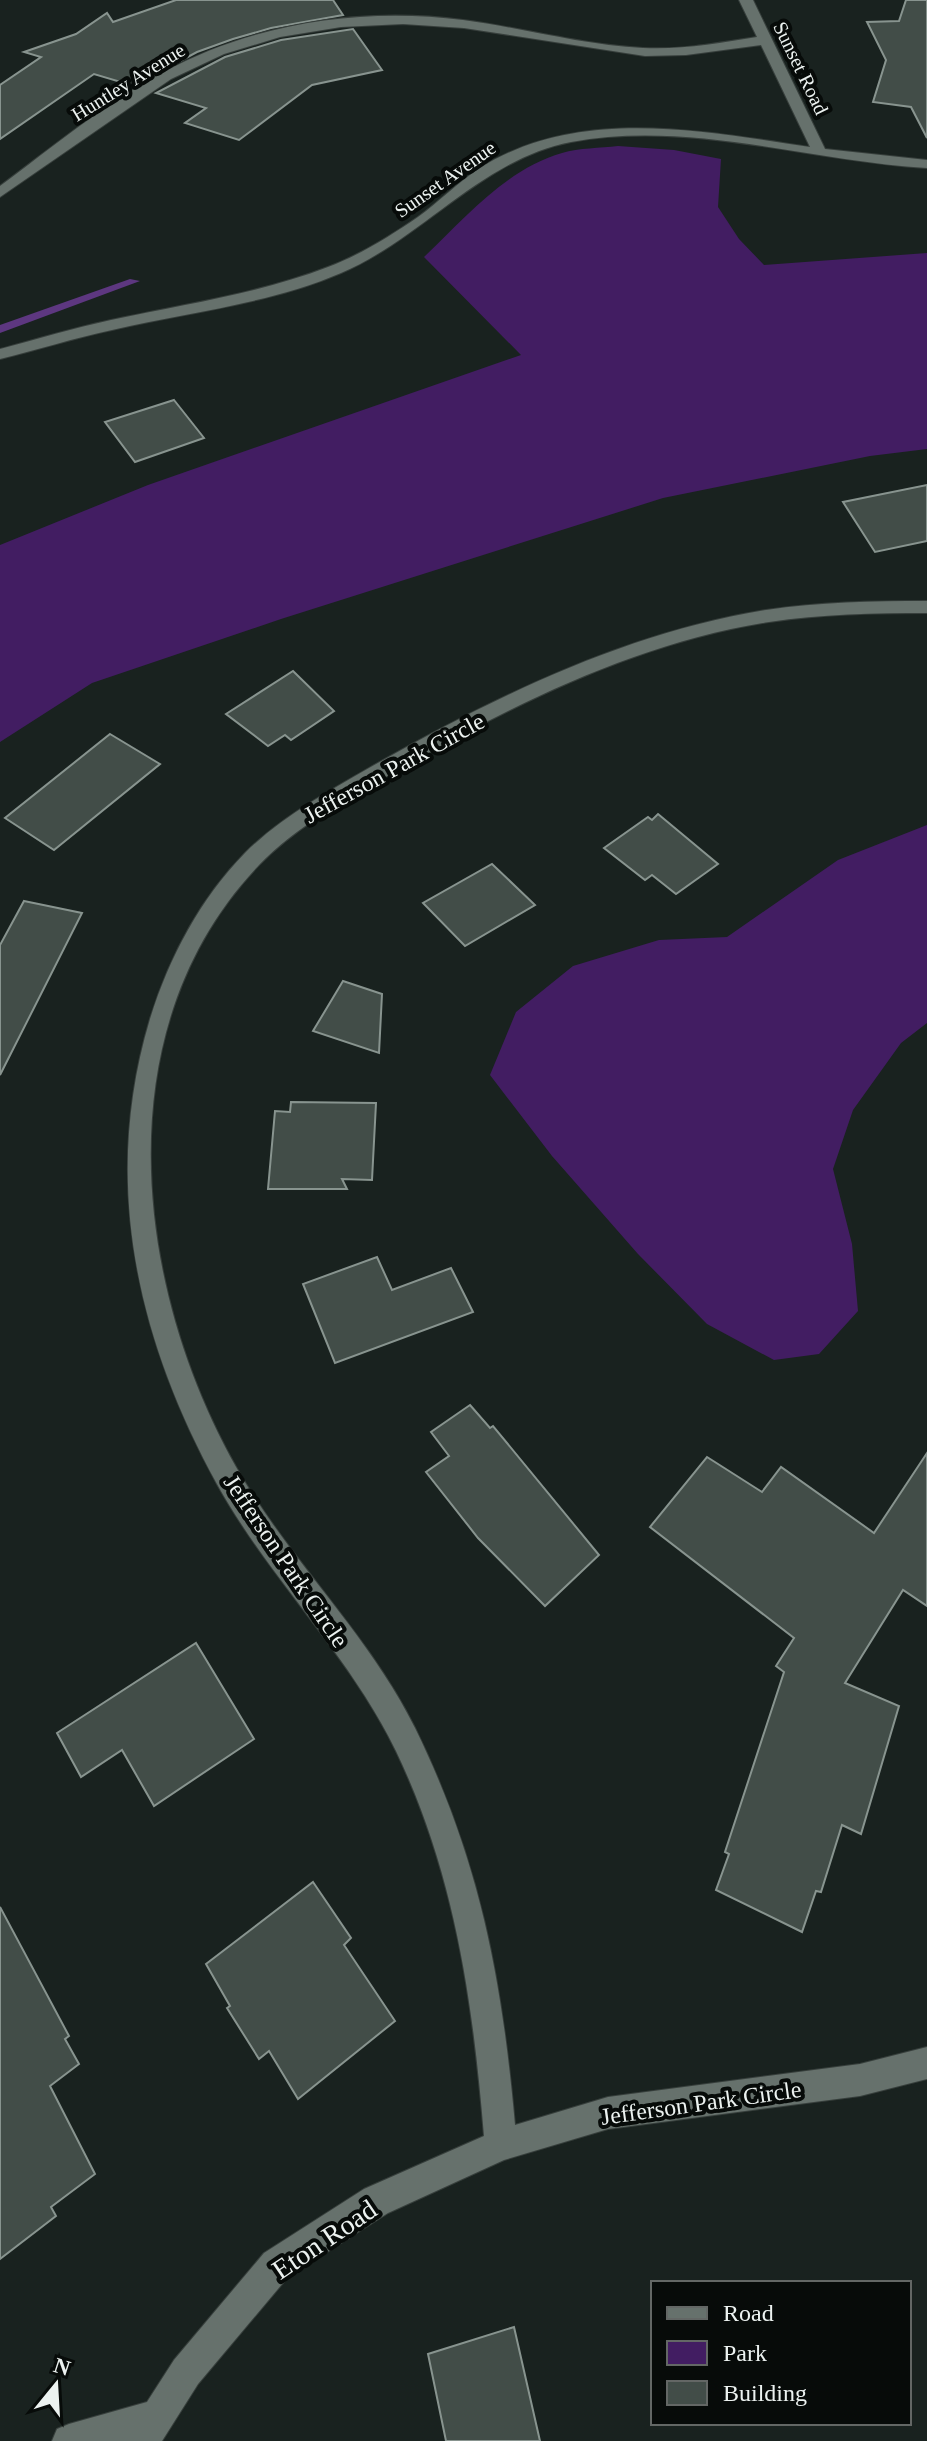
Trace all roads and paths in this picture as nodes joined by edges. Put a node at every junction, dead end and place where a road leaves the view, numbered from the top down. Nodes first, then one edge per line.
1 (746, 0) edge
2 (765, 40) junction
3 (820, 153) junction
4 (927, 164) edge
5 (0, 193) edge
6 (0, 354) edge
7 (927, 607) edge
8 (927, 2063) edge
9 (501, 2145) junction
10 (149, 2429) edge
11 (69, 2441) edge

1 - 2 street, Sunset Road
2 - 3 street, Sunset Road
2 - 5 street, Huntley Avenue
3 - 4 street, Sunset Avenue
3 - 6 street, Sunset Avenue
7 - 9 street, Jefferson Park Circle
8 - 9 street, Jefferson Park Circle
9 - 10 street, Eton Road
10 - 11 street, Eton Road

